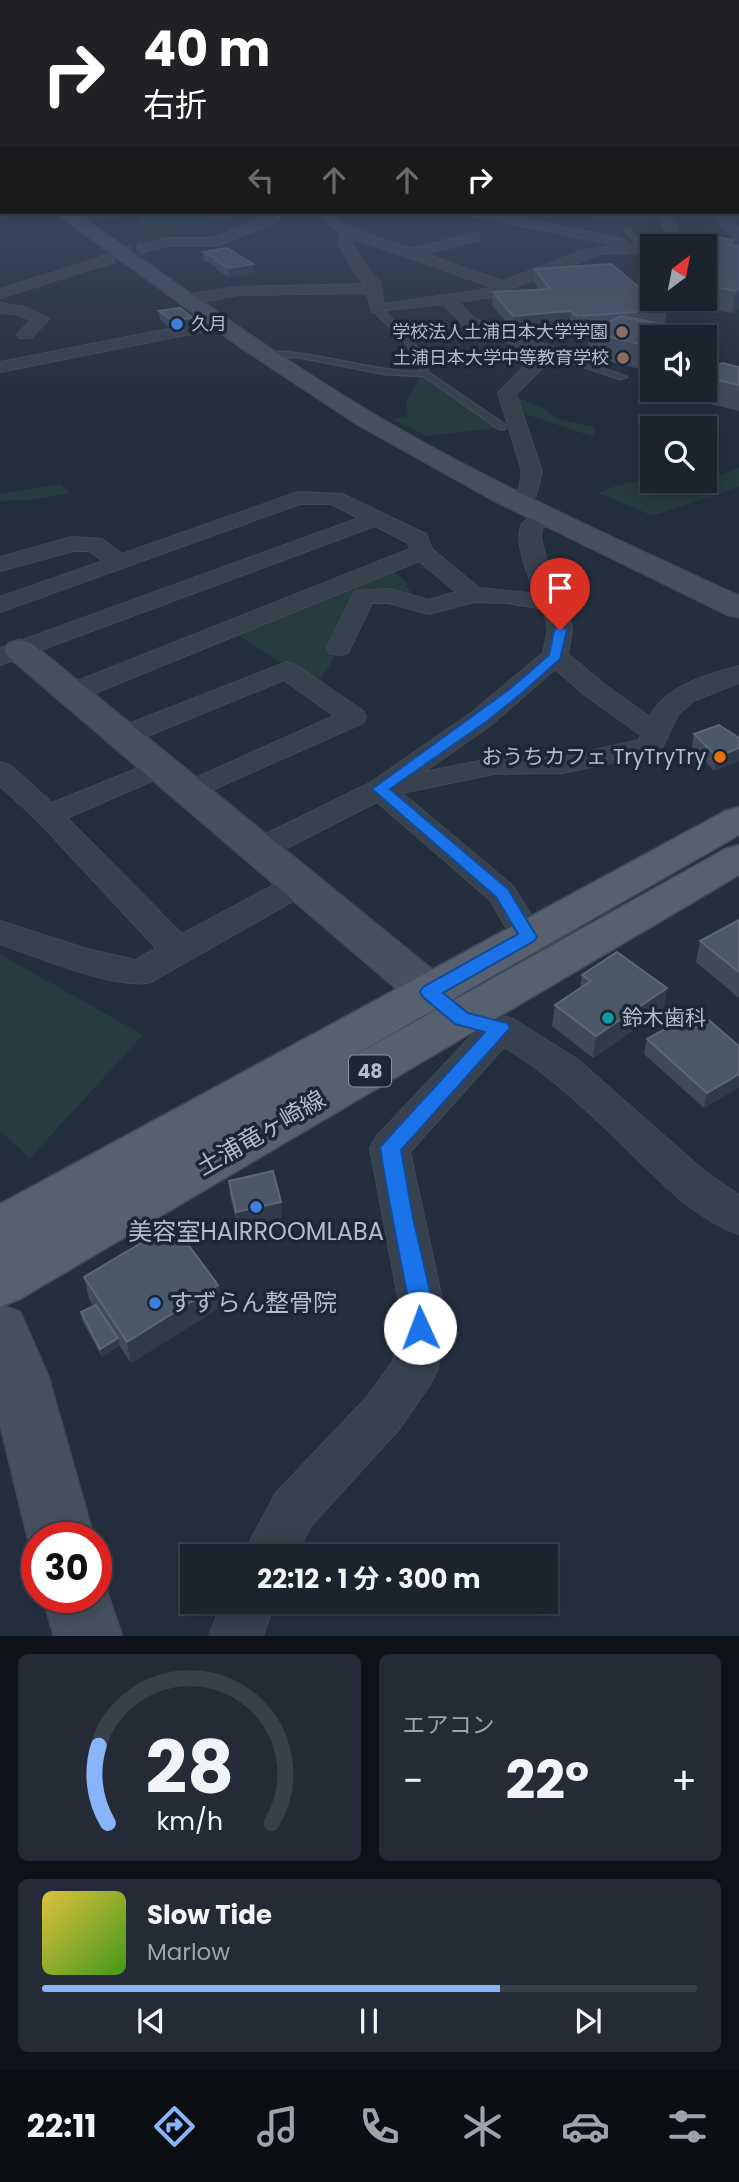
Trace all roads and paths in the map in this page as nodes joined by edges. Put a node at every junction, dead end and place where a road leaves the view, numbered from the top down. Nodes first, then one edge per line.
1 (110, 245) edge
2 (153, 245) edge
3 (346, 245) edge
4 (389, 245) edge
5 (442, 245) edge
6 (143, 248) tunnel mouth
7 (640, 248) edge
8 (413, 253) junction
9 (102, 261) tunnel mouth
10 (502, 286) junction
11 (375, 288) junction
12 (0, 294) edge
13 (186, 300) junction
14 (448, 301) junction
15 (0, 308) edge
16 (377, 309) junction
17 (219, 324) junction
18 (262, 353) junction
19 (555, 354) junction
20 (52, 357) junction
21 (6, 366) edge
22 (426, 374) junction
23 (623, 377) dead end
24 (0, 383) edge
25 (502, 427) dead end
26 (514, 499) junction
27 (551, 517) junction
28 (375, 519) junction
29 (422, 552) junction
30 (119, 562) junction
31 (0, 564) edge
32 (473, 595) junction
33 (555, 604) junction
34 (0, 605) edge
35 (739, 608) edge
36 (7, 647) edge
37 (339, 648) dead end
38 (555, 656) junction
39 (739, 674) edge
40 (71, 693) junction
41 (657, 734) junction
42 (122, 736) junction
43 (0, 771) edge
44 (173, 780) junction
45 (380, 789) junction
46 (48, 815) junction
47 (739, 819) edge
48 (258, 850) junction
49 (739, 858) edge
50 (298, 885) junction
51 (0, 932) edge
52 (528, 937) junction
53 (178, 950) junction
54 (464, 1013) junction
55 (739, 1217) edge
56 (0, 1231) edge
57 (0, 1282) edge
58 (0, 1331) edge
59 (57, 1522) edge
60 (274, 1544) edge
61 (81, 1613) edge
62 (244, 1614) edge
63 (88, 1636) edge
64 (236, 1636) edge

1 - 13 street
2 - 6 street
3 - 11 street
4 - 8 street
5 - 8 street
7 - 10 street
8 - 10 street
9 - 12 street
10 - 14 street
11 - 13 street
11 - 16 street
13 - 17 street
14 - 16 street
14 - 19 street
15 - 20 street
16 - 22 lane
17 - 18 street
17 - 20 street
18 - 22 lane
18 - 26 street
19 - 23 lane
19 - 26 street
20 - 21 street
21 - 24 street
22 - 25 lane
26 - 27 street
27 - 33 street
27 - 35 street
28 - 29 street
28 - 30 street
28 - 36 street
29 - 32 street
29 - 40 street
30 - 31 street
30 - 34 street
32 - 33 street
32 - 37 street
33 - 38 street
36 - 40 street
38 - 41 street
38 - 45 street
39 - 41 street
40 - 42 street
41 - 45 street
42 - 44 street
42 - 44 street
43 - 46 street
44 - 46 street
44 - 48 street
45 - 48 street
45 - 52 street
46 - 53 street
47 - 52 main road, 土浦竜ヶ崎線 / 48
48 - 50 street
49 - 54 main road, 土浦竜ヶ崎線 / 48
50 - 53 street
50 - 54 street
51 - 53 street
52 - 54 main road, 土浦竜ヶ崎線 / 48
54 - 55 street
54 - 56 main road, 土浦竜ヶ崎線 / 48
54 - 57 main road, 土浦竜ヶ崎線 / 48
54 - 60 street
58 - 59 street
61 - 63 street
62 - 64 street

